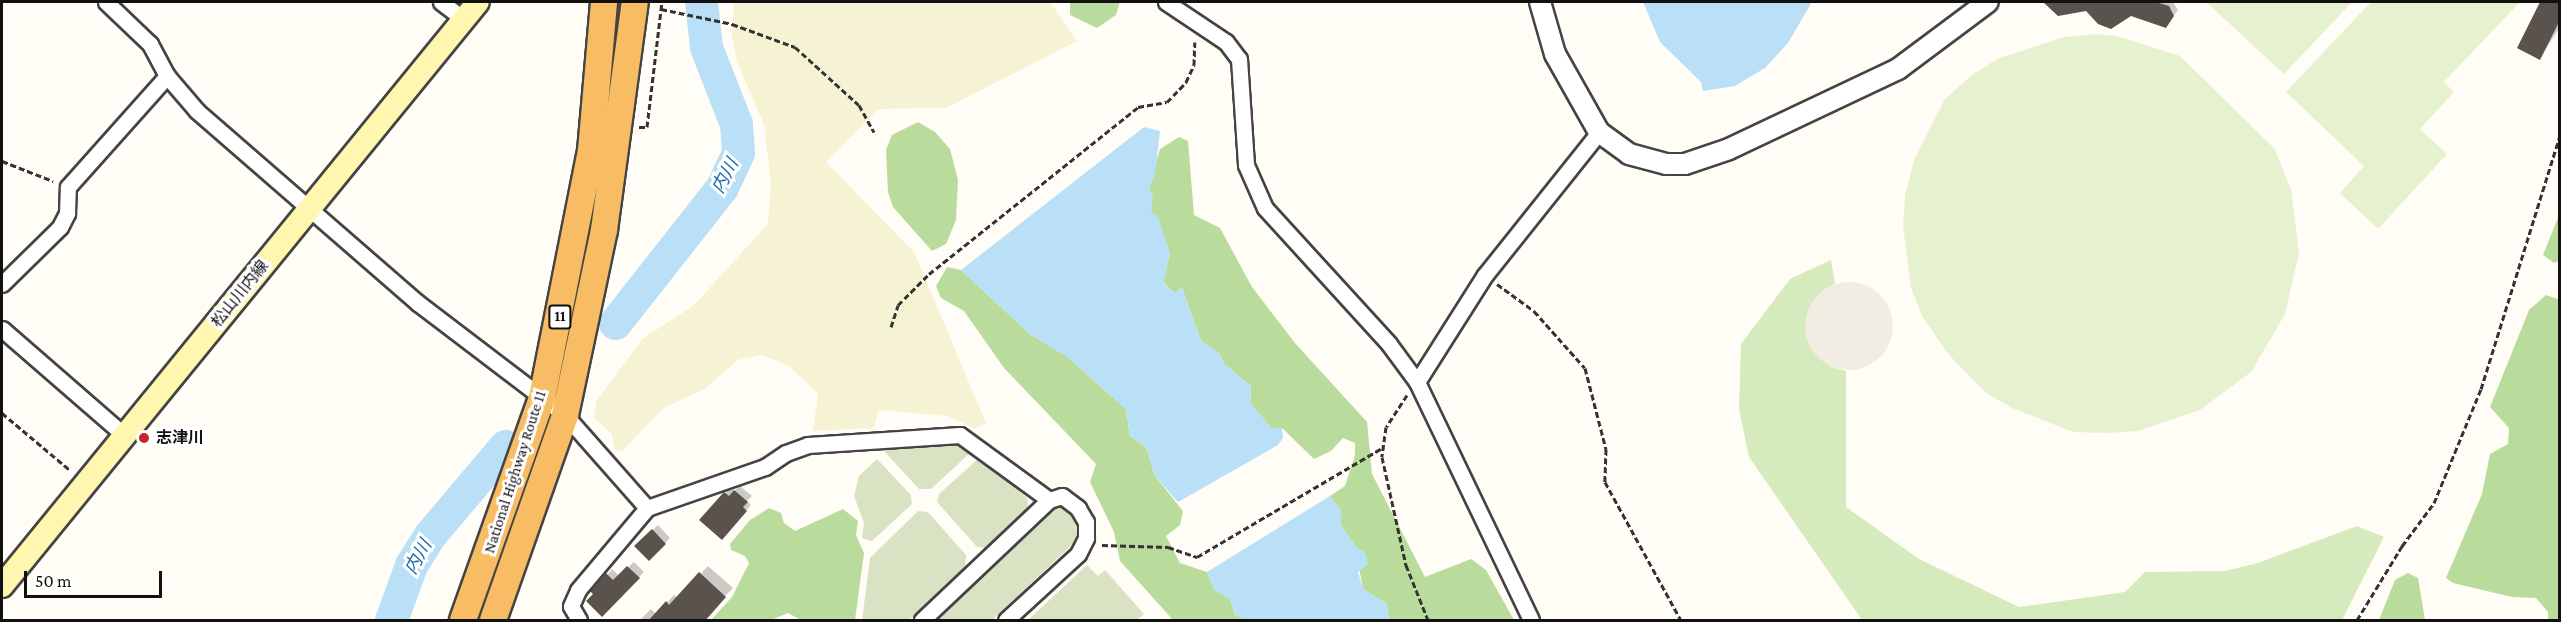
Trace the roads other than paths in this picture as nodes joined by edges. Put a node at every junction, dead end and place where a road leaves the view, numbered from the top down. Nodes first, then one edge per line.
1 (106, 2) edge
2 (441, 2) edge
3 (604, 2) edge
4 (635, 2) edge
5 (1166, 2) edge
6 (1540, 2) edge
7 (1988, 2) edge
8 (470, 10) edge
9 (167, 76) junction
10 (1599, 132) junction
11 (309, 207) junction
12 (2, 284) edge
13 (2, 329) edge
14 (1417, 382) junction
15 (542, 398) junction
16 (565, 415) junction
17 (125, 436) junction
18 (1049, 500) junction
19 (647, 508) junction
20 (2, 586) edge
21 (463, 621) edge
22 (493, 621) edge
23 (579, 621) edge
24 (922, 621) edge
25 (1006, 621) edge
26 (1531, 621) edge

1 - 9 street
2 - 8 street
3 - 15 highway, National Highway Route 11 / 11
4 - 16 highway, National Highway Route 11 / 11
5 - 14 street
6 - 10 street
7 - 10 street
8 - 11 main road, 松山川内線
9 - 11 street
9 - 12 street
10 - 14 street
11 - 15 street
11 - 17 main road, 松山川内線
13 - 17 street
14 - 26 street
15 - 16 street
15 - 21 highway, National Highway Route 11 / 11
16 - 19 street
16 - 22 highway, National Highway Route 11 / 11
17 - 20 main road, 松山川内線
18 - 19 street
18 - 24 street
18 - 25 street
19 - 23 street

